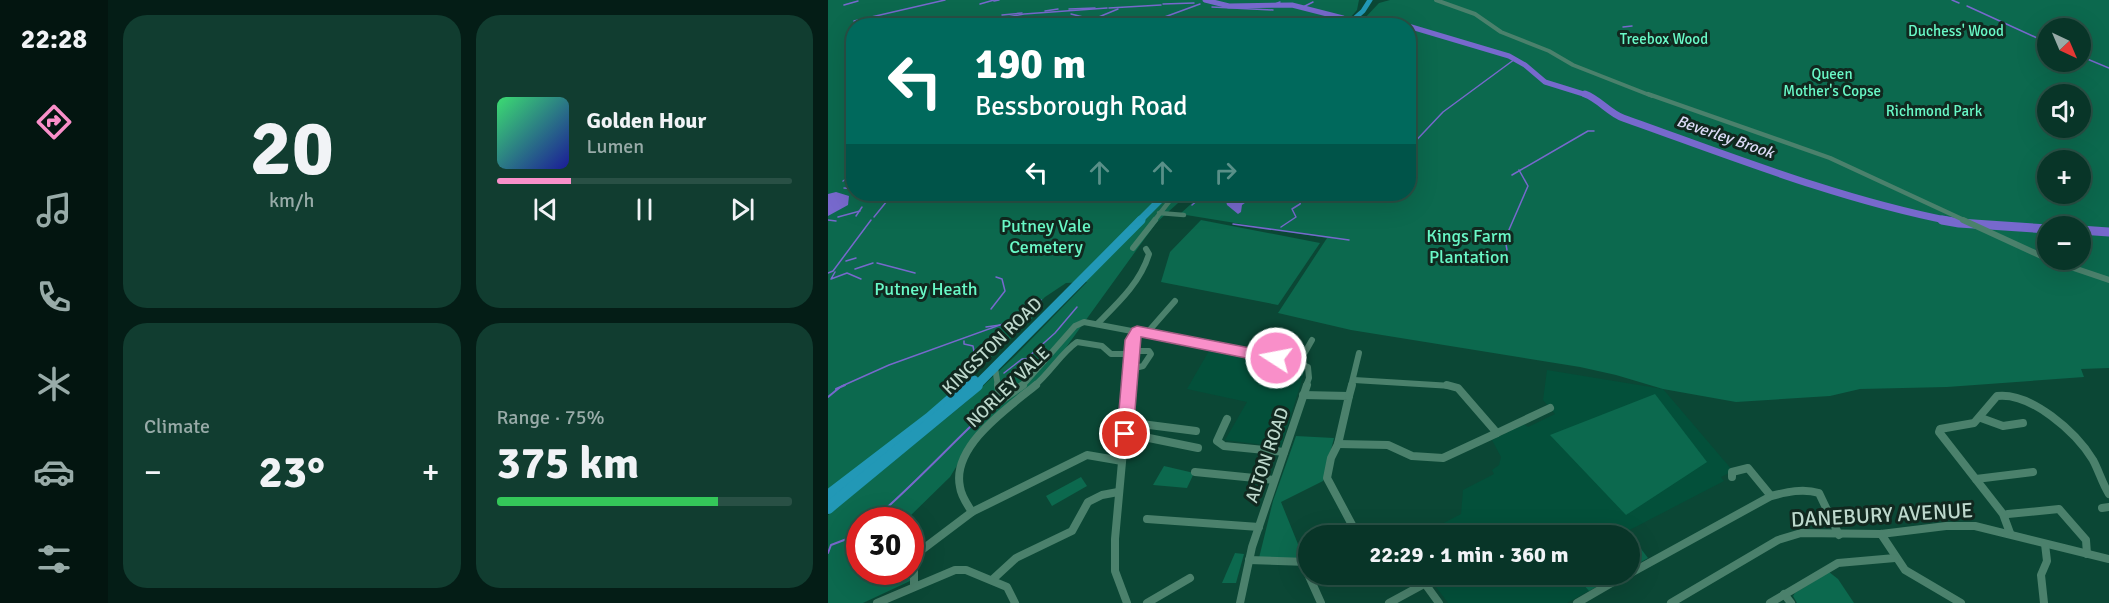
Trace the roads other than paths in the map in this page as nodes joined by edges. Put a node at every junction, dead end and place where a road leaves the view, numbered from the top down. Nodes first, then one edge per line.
1 (1361, 0) edge
2 (1370, 0) edge
3 (1436, 0) edge
4 (1360, 12) junction
5 (1354, 18) edge
6 (1155, 201) edge
7 (1159, 201) edge
8 (1169, 201) edge
9 (1159, 213) junction
10 (1184, 215) dead end
11 (1134, 248) dead end
12 (1146, 249) dead end
13 (2037, 254) edge
14 (2080, 270) edge
15 (2109, 280) edge
16 (1175, 301) dead end
17 (1096, 324) junction
18 (1137, 331) junction
19 (1270, 331) dead end
20 (1147, 333) junction
21 (1312, 340) dead end
22 (1132, 352) junction
23 (1359, 353) dead end
24 (1278, 356) junction
25 (995, 368) junction
26 (1131, 369) junction
27 (1354, 380) junction
28 (1303, 395) junction
29 (1349, 396) junction
30 (1550, 408) dead end
31 (1981, 418) junction
32 (1227, 419) dead end
33 (1126, 422) junction
34 (2023, 423) dead end
35 (1175, 431) junction
36 (1196, 431) dead end
37 (1497, 434) junction
38 (1144, 437) dead end
39 (1170, 442) junction
40 (1338, 444) junction
41 (1197, 448) dead end
42 (1284, 452) junction
43 (1122, 461) junction
44 (1195, 472) dead end
45 (2033, 472) dead end
46 (1732, 477) dead end
47 (1976, 479) junction
48 (1274, 480) junction
49 (1118, 492) junction
50 (2109, 494) edge
51 (828, 496) edge
52 (1771, 496) junction
53 (828, 508) edge
54 (972, 512) junction
55 (2008, 514) dead end
56 (1147, 519) dead end
57 (1352, 525) edge
58 (1259, 527) junction
59 (2010, 533) junction
60 (1881, 534) junction
61 (1839, 535) junction
62 (2045, 544) junction
63 (2087, 554) junction
64 (1895, 558) junction
65 (1249, 560) junction
66 (2109, 560) edge
67 (1298, 562) edge
68 (1640, 567) edge
69 (1190, 578) dead end
70 (992, 580) junction
71 (1313, 585) edge
72 (1422, 585) edge
73 (1425, 585) edge
74 (1609, 585) edge
75 (914, 586) junction
76 (1784, 594) junction
77 (877, 603) edge
78 (1015, 603) edge
79 (1127, 603) edge
80 (1147, 603) edge
81 (1240, 603) edge
82 (1321, 603) edge
83 (1389, 603) edge
84 (1438, 603) edge
85 (1577, 603) edge
86 (1671, 603) edge
87 (1770, 603) edge
88 (1791, 603) edge
89 (1961, 603) edge
90 (2044, 603) edge

1 - 4 highway
2 - 4 highway
3 - 13 street
4 - 5 highway
6 - 51 highway, KINGSTON ROAD
7 - 25 highway, KINGSTON ROAD
8 - 9 street
9 - 10 street
9 - 11 street
12 - 17 street
14 - 15 street
16 - 20 street
17 - 18 street, ALTON ROAD
17 - 25 street, ALTON ROAD
18 - 20 street, ALTON ROAD
18 - 22 street
19 - 24 street
20 - 24 street, ALTON ROAD
21 - 24 street
22 - 26 street
22 - 26 street
22 - 54 street, NORLEY VALE
23 - 27 street
24 - 28 street, ALTON ROAD
25 - 53 highway, KINGSTON ROAD
26 - 33 street
27 - 29 street
27 - 37 street
28 - 29 street
28 - 42 street, ALTON ROAD
29 - 40 street
30 - 37 street
31 - 34 street
31 - 47 street
31 - 50 street
32 - 42 street
33 - 35 street
33 - 43 street
35 - 36 street
35 - 39 street
37 - 40 street
38 - 39 street
39 - 41 street
40 - 57 street
42 - 48 street, ALTON ROAD
43 - 49 street
43 - 54 street
44 - 48 street
45 - 47 street
46 - 52 street
47 - 59 street
48 - 58 street, ALTON ROAD
49 - 70 street
49 - 79 street
52 - 61 street
52 - 68 street
54 - 75 street
55 - 63 street
56 - 58 street
58 - 65 street, ALTON ROAD
59 - 60 street, DANEBURY AVENUE
59 - 62 street, DANEBURY AVENUE
60 - 61 street, DANEBURY AVENUE
60 - 64 street
61 - 86 street, DANEBURY AVENUE
62 - 63 street, DANEBURY AVENUE
62 - 90 street
63 - 66 street, DANEBURY AVENUE
64 - 76 street
64 - 89 street
65 - 67 street
65 - 81 street, ALTON ROAD
69 - 80 street
70 - 75 street
70 - 78 street
71 - 82 street
72 - 83 street
73 - 84 street
74 - 85 street
75 - 77 street
76 - 87 street
76 - 88 street

